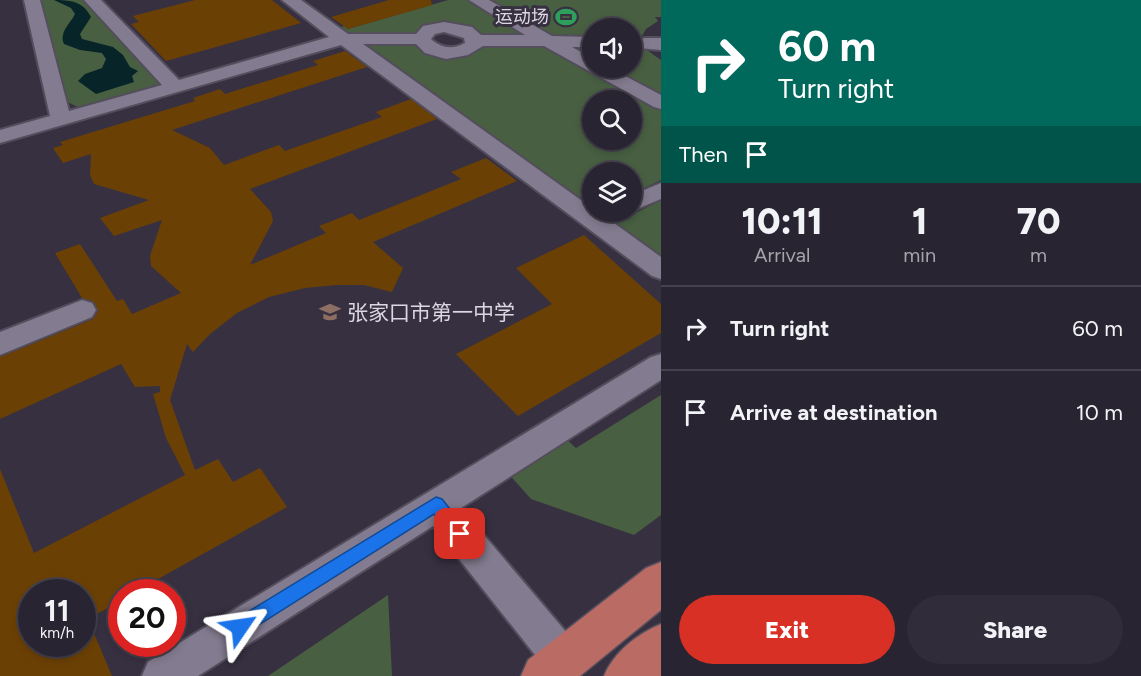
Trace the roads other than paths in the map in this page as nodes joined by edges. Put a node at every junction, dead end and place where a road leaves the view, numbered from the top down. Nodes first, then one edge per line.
1 (32, 0) edge
2 (92, 0) edge
3 (290, 0) edge
4 (477, 0) edge
5 (343, 39) junction
6 (421, 39) junction
7 (475, 40) junction
8 (548, 41) junction
9 (582, 42) edge
10 (582, 60) edge
11 (614, 78) edge
12 (175, 87) junction
13 (661, 103) edge
14 (61, 120) junction
15 (0, 137) edge
16 (661, 190) edge
17 (642, 199) edge
18 (582, 200) edge
19 (612, 222) edge
20 (661, 270) edge
21 (82, 310) dead end
22 (0, 344) edge
23 (661, 365) edge
24 (436, 504) junction
25 (661, 583) edge
26 (661, 647) edge
27 (554, 668) edge
28 (162, 676) edge
29 (627, 676) edge

1 - 14 lane
2 - 12 lane
3 - 5 lane
4 - 8 lane
5 - 6 lane
5 - 12 lane
5 - 18 lane
6 - 7 lane
6 - 7 lane
7 - 8 lane
8 - 9 lane
8 - 10 lane
11 - 13 lane
12 - 14 lane
14 - 15 lane
16 - 17 lane
19 - 20 lane
21 - 22 lane
23 - 24 lane
24 - 27 lane
24 - 28 lane
25 - 27 main road
26 - 29 main road

